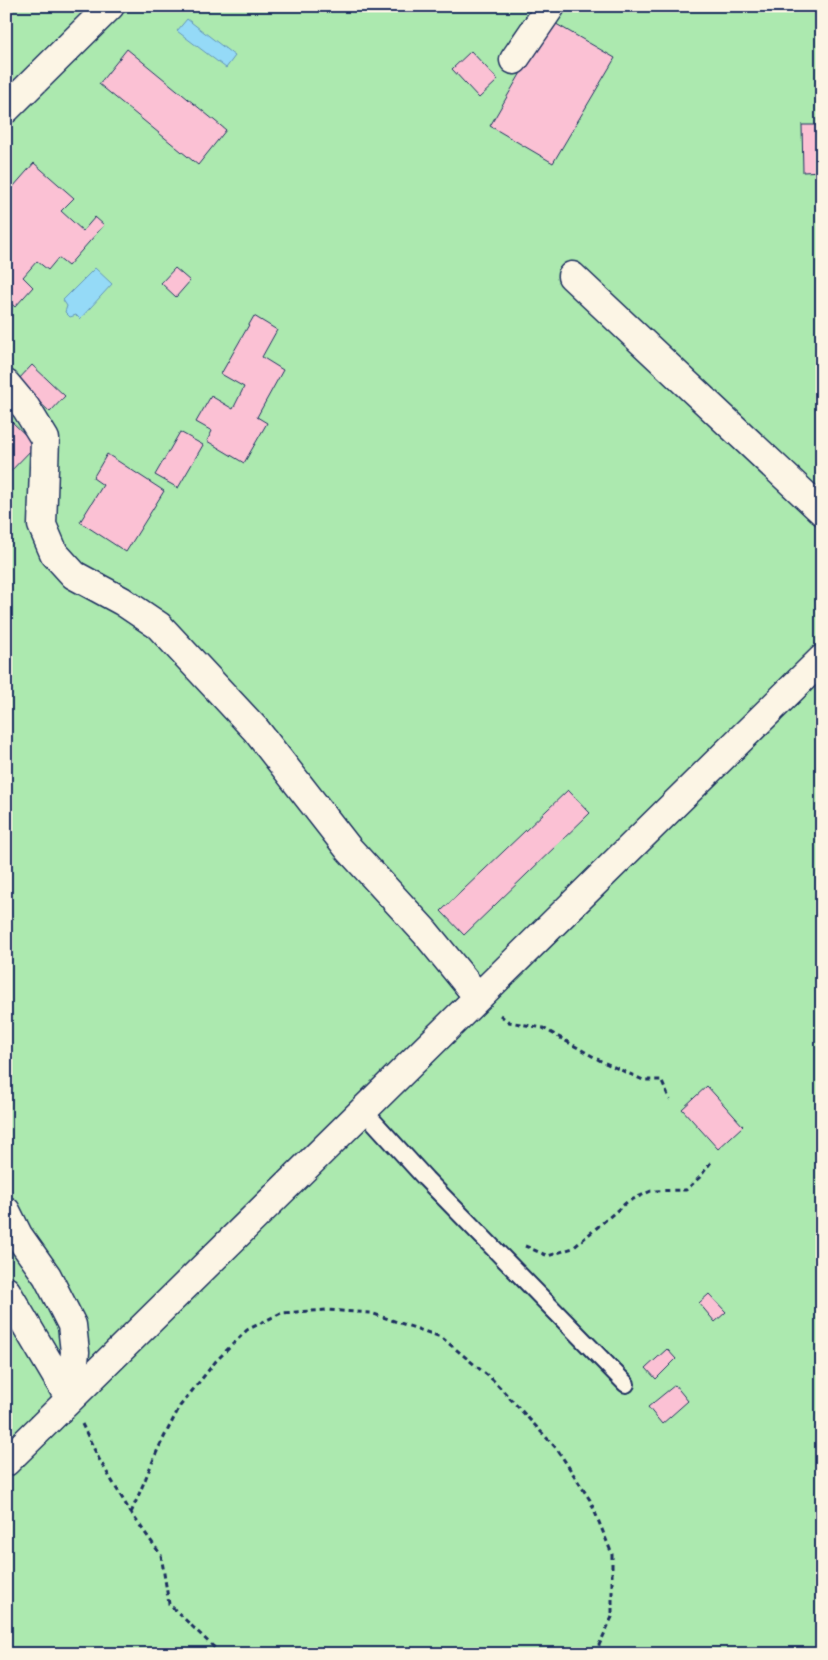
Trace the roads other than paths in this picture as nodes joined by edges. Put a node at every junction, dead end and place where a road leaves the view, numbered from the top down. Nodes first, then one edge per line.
1 (110, 6) edge
2 (550, 6) edge
3 (514, 60) dead end
4 (6, 109) edge
5 (572, 276) dead end
6 (6, 384) edge
7 (822, 511) edge
8 (822, 659) edge
9 (478, 997) junction
10 (363, 1110) junction
11 (6, 1211) edge
12 (6, 1291) edge
13 (626, 1384) dead end
14 (70, 1399) junction
15 (6, 1462) edge

1 - 4 street
2 - 3 street
5 - 7 street
6 - 9 street
8 - 9 street
9 - 10 street
10 - 13 lane
10 - 14 street
11 - 14 street
12 - 14 street
14 - 15 street

